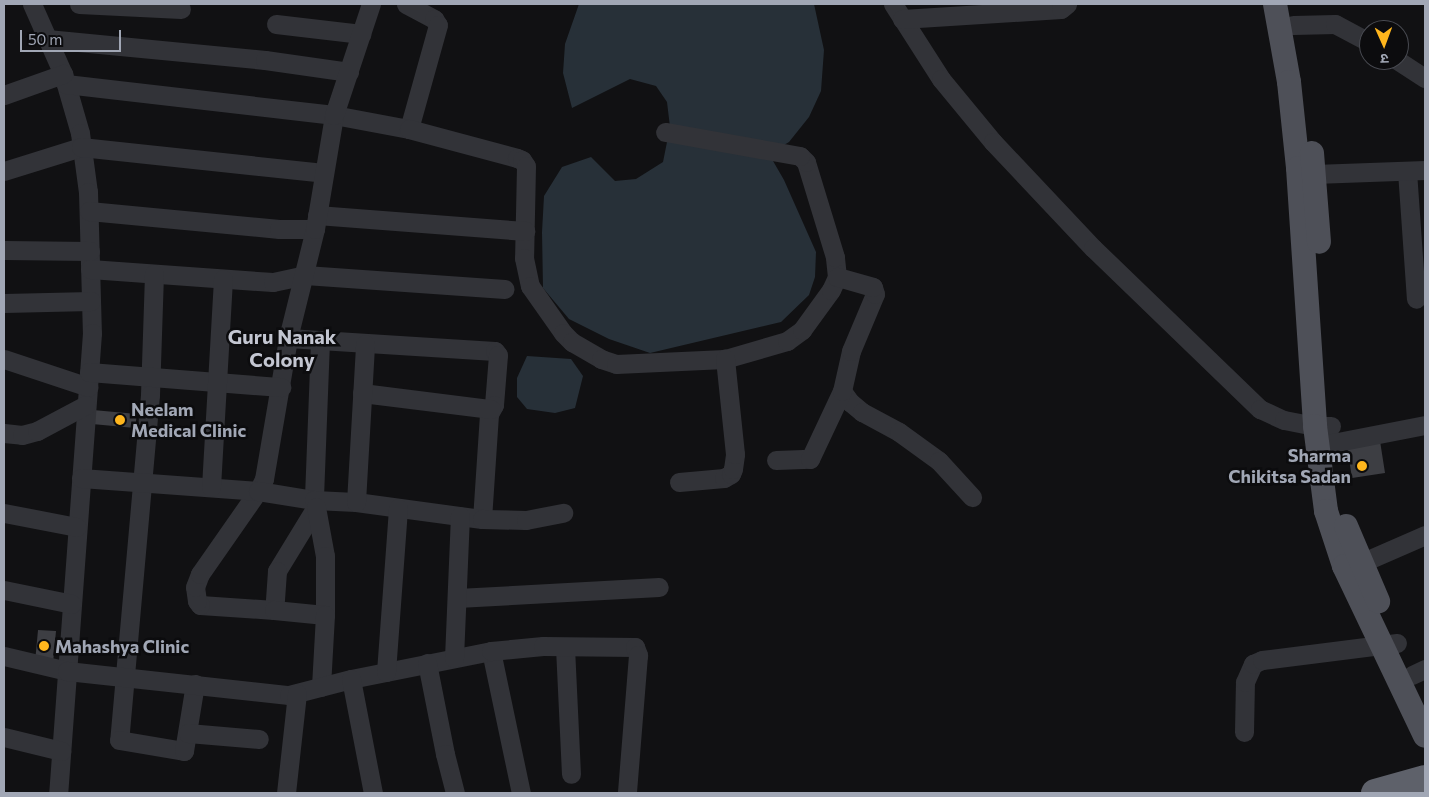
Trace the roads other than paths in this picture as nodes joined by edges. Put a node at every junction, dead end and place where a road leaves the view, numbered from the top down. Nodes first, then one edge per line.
1 (32, 4) edge
2 (80, 4) edge
3 (371, 4) edge
4 (406, 4) edge
5 (1067, 4) edge
6 (1274, 4) edge
7 (181, 10) dead end
8 (897, 11) edge
9 (1291, 14) edge
10 (276, 24) dead end
11 (361, 34) junction
12 (1359, 37) edge
13 (47, 39) junction
14 (1409, 68) edge
15 (349, 72) junction
16 (1425, 78) edge
17 (64, 79) junction
18 (4, 95) edge
19 (334, 115) junction
20 (409, 129) junction
21 (666, 132) dead end
22 (81, 147) junction
23 (4, 171) edge
24 (1416, 171) edge
25 (324, 173) junction
26 (1314, 174) junction
27 (89, 211) junction
28 (316, 222) junction
29 (524, 231) junction
30 (4, 250) edge
31 (90, 260) junction
32 (154, 274) junction
33 (305, 275) junction
34 (837, 278) junction
35 (223, 279) junction
36 (504, 289) dead end
37 (1416, 299) dead end
38 (91, 301) junction
39 (4, 303) edge
40 (288, 338) junction
41 (320, 341) junction
42 (365, 344) junction
43 (4, 359) edge
44 (725, 359) junction
45 (151, 377) junction
46 (217, 382) junction
47 (281, 387) junction
48 (88, 388) junction
49 (842, 391) junction
50 (362, 393) junction
51 (491, 409) junction
52 (1425, 425) edge
53 (4, 433) edge
54 (1324, 435) junction
55 (776, 460) dead end
56 (81, 478) junction
57 (142, 482) junction
58 (678, 482) dead end
59 (211, 487) junction
60 (258, 491) junction
61 (972, 497) dead end
62 (356, 502) junction
63 (315, 504) junction
64 (398, 508) junction
65 (4, 513) edge
66 (563, 513) dead end
67 (460, 516) junction
68 (482, 519) junction
69 (77, 527) junction
70 (1425, 535) edge
71 (1361, 563) junction
72 (659, 587) dead end
73 (4, 590) edge
74 (457, 598) junction
75 (72, 604) junction
76 (274, 610) junction
77 (325, 615) junction
78 (1390, 644) junction
79 (565, 648) junction
80 (491, 650) junction
81 (4, 656) edge
82 (454, 658) junction
83 (427, 663) junction
84 (67, 671) junction
85 (386, 672) junction
86 (1419, 672) edge
87 (123, 677) junction
88 (351, 679) junction
89 (195, 684) junction
90 (321, 687) junction
91 (297, 694) junction
92 (1425, 704) edge
93 (1244, 732) dead end
94 (188, 733) junction
95 (1425, 736) edge
96 (4, 737) edge
97 (259, 739) dead end
98 (61, 751) junction
99 (571, 774) dead end
100 (1425, 779) edge
101 (58, 793) edge
102 (286, 793) edge
103 (373, 793) edge
104 (455, 793) edge
105 (521, 793) edge
106 (627, 793) edge
107 (1375, 793) edge

1 - 13 street
2 - 7 street
3 - 11 street
4 - 20 street
5 - 8 street
6 - 54 main road
8 - 54 street
9 - 12 street
9 - 26 main road
10 - 11 street
11 - 15 street
13 - 15 street
13 - 17 street
14 - 16 street
15 - 19 street
17 - 18 street
17 - 19 street
17 - 22 street
19 - 20 street
19 - 25 street
20 - 29 street
21 - 34 street
22 - 23 street
22 - 25 street
22 - 27 street
24 - 26 street
24 - 37 street
25 - 28 street
26 - 54 main road
27 - 28 street
27 - 31 street
28 - 29 street
28 - 33 street
29 - 44 street
30 - 31 street
31 - 32 street
31 - 38 street
32 - 35 street
32 - 45 street
33 - 35 street
33 - 36 street
33 - 40 street
34 - 44 street
34 - 49 street
35 - 46 street
38 - 39 street
38 - 48 street
40 - 41 street
40 - 47 street
41 - 42 street
41 - 63 street
42 - 50 street
42 - 51 street
43 - 48 street
44 - 58 street
45 - 46 street
45 - 48 street
45 - 57 street
46 - 47 street
46 - 59 street
47 - 60 street
48 - 53 street
48 - 56 street
49 - 55 street
49 - 61 street
50 - 51 street
50 - 62 street
51 - 68 street
52 - 54 street
54 - 71 main road
54 - 78 main road
56 - 57 street
56 - 69 street
57 - 59 street
57 - 87 street
59 - 60 street
60 - 63 street
60 - 76 street
62 - 63 street
62 - 64 street
63 - 76 street
63 - 77 street
64 - 67 street
64 - 85 street
65 - 69 street
66 - 68 street
67 - 68 street
67 - 74 street
69 - 75 street
70 - 71 street
71 - 78 main road
72 - 74 street
73 - 75 street
74 - 82 street
75 - 84 street
76 - 77 street
77 - 90 street
78 - 86 main road
78 - 93 street
78 - 95 main road
79 - 80 street
79 - 99 street
79 - 106 street
80 - 82 street
80 - 105 street
81 - 84 street
82 - 83 street
83 - 85 street
83 - 104 street
84 - 87 street
84 - 98 street
85 - 88 street
86 - 92 main road
87 - 89 street
87 - 94 street
88 - 90 street
88 - 103 street
89 - 91 street
89 - 94 street
90 - 91 street
91 - 102 street
94 - 97 street
96 - 98 street
98 - 101 street
100 - 107 highway

